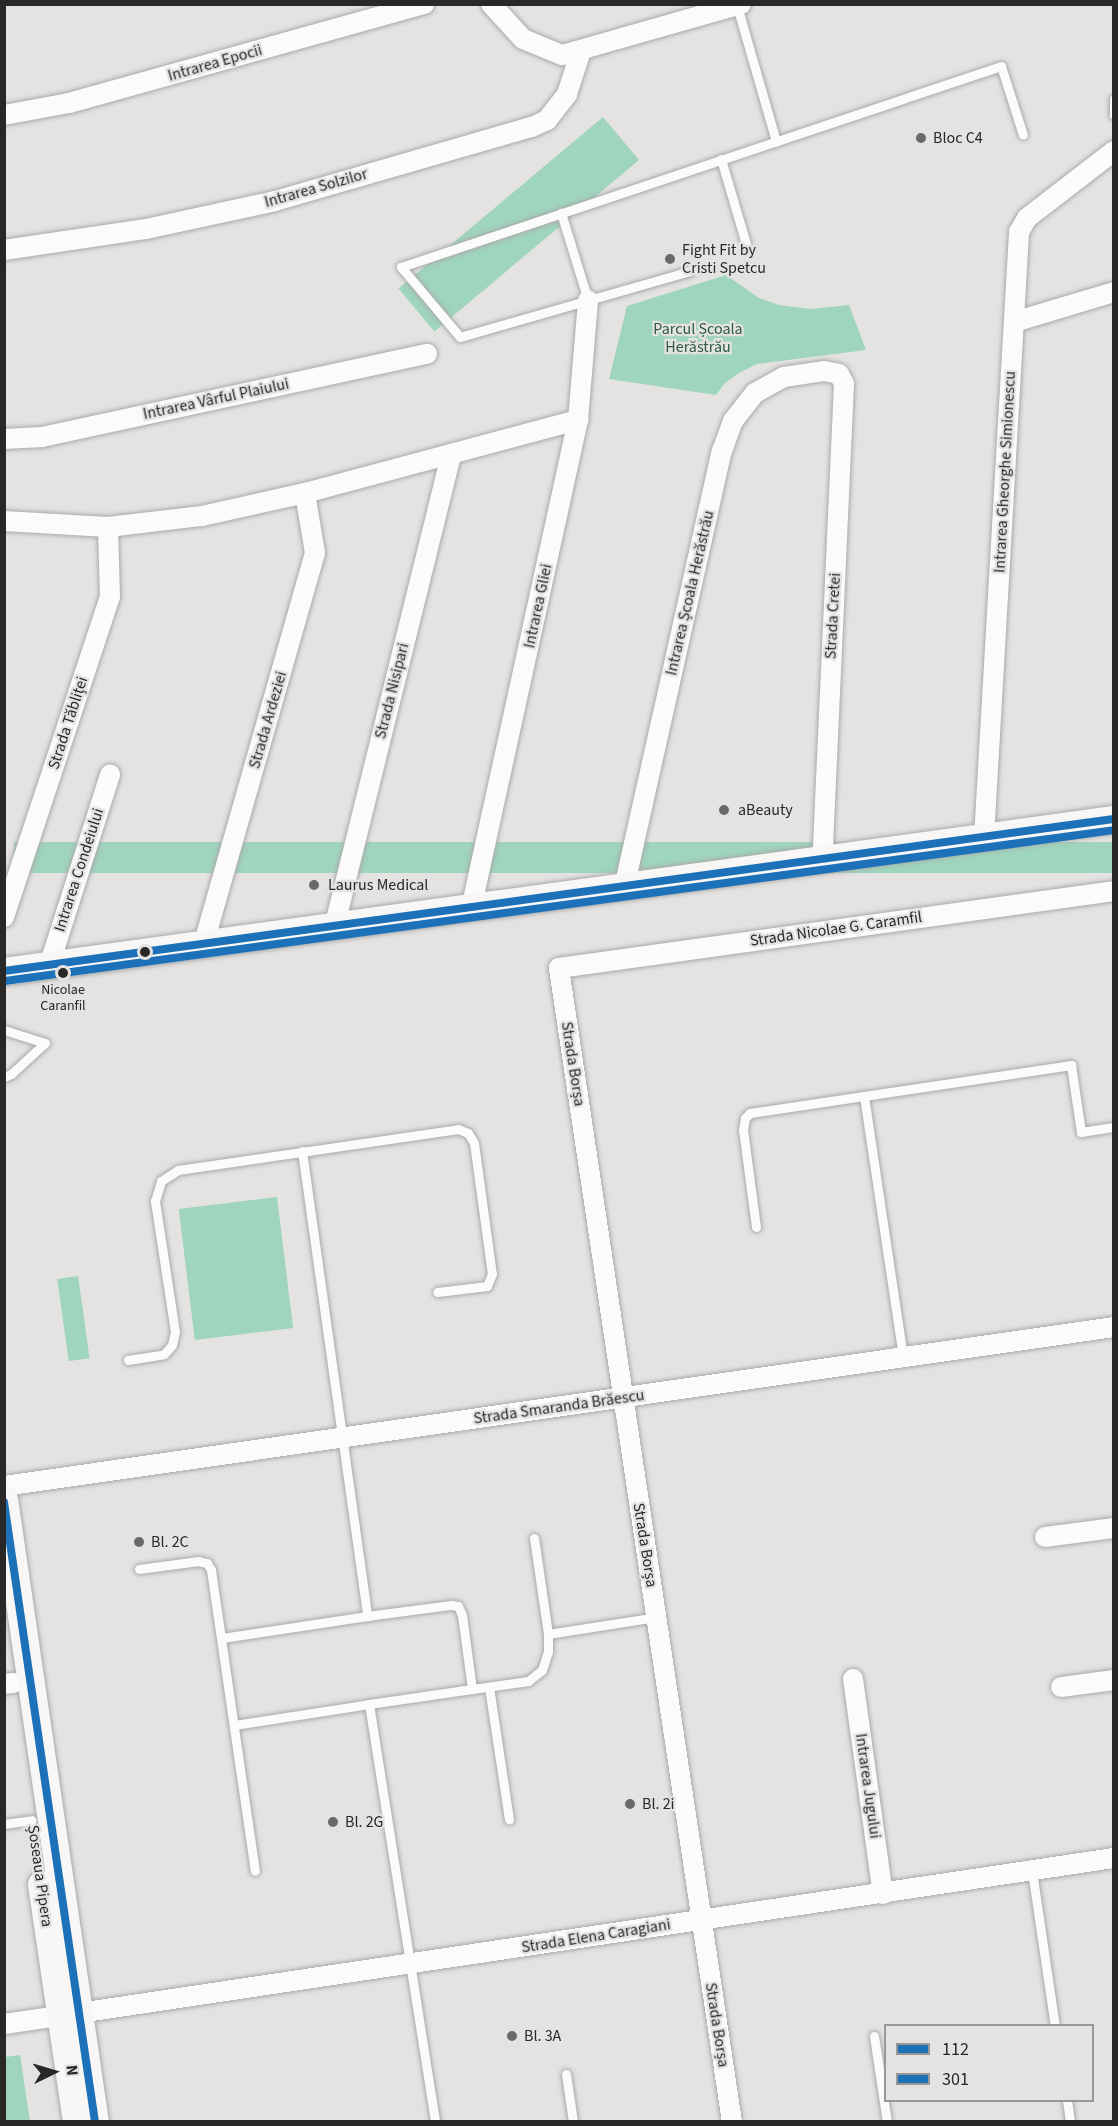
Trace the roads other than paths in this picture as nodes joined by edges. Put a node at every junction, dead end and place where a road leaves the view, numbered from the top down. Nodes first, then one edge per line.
1 (424, 4) edge
2 (491, 4) edge
3 (739, 5) edge
4 (581, 51) junction
5 (1113, 99) edge
6 (4, 115) edge
7 (1113, 115) edge
8 (1023, 135) dead end
9 (776, 141) junction
10 (1113, 151) edge
11 (721, 159) junction
12 (561, 213) junction
13 (746, 244) dead end
14 (4, 250) edge
15 (690, 271) dead end
16 (1113, 292) edge
17 (588, 300) junction
18 (1014, 322) junction
19 (427, 354) dead end
20 (839, 374) joint
21 (578, 420) junction
22 (4, 439) edge
23 (451, 454) junction
24 (305, 492) junction
25 (4, 521) edge
26 (108, 527) junction
27 (110, 775) dead end
28 (1113, 819) edge
29 (984, 838) junction
30 (822, 860) junction
31 (624, 888) junction
32 (1113, 891) edge
33 (471, 909) junction
34 (4, 916) edge
35 (334, 928) junction
36 (203, 946) junction
37 (49, 966) junction
38 (559, 968) joint
39 (4, 971) edge
40 (4, 1030) edge
41 (4, 1077) edge
42 (864, 1096) junction
43 (1113, 1128) edge
44 (302, 1151) junction
45 (756, 1227) dead end
46 (437, 1292) dead end
47 (1113, 1327) edge
48 (903, 1357) junction
49 (128, 1360) dead end
50 (623, 1397) junction
51 (342, 1437) junction
52 (4, 1486) edge
53 (4, 1499) edge
54 (1113, 1528) edge
55 (1045, 1537) dead end
56 (534, 1538) dead end
57 (139, 1569) dead end
58 (367, 1616) junction
59 (656, 1617) junction
60 (4, 1630) edge
61 (548, 1634) junction
62 (222, 1638) junction
63 (853, 1679) dead end
64 (1113, 1680) edge
65 (9, 1684) edge
66 (489, 1687) junction
67 (1061, 1687) dead end
68 (472, 1689) junction
69 (369, 1704) junction
70 (234, 1725) junction
71 (509, 1819) dead end
72 (32, 1820) junction
73 (4, 1824) edge
74 (1113, 1858) edge
75 (1032, 1870) junction
76 (255, 1871) dead end
77 (882, 1894) junction
78 (702, 1920) junction
79 (411, 1964) junction
80 (69, 2014) junction
81 (1055, 2024) edge
82 (4, 2025) edge
83 (874, 2036) dead end
84 (566, 2074) dead end
85 (884, 2101) edge
86 (884, 2102) edge
87 (1066, 2102) edge
88 (76, 2121) edge
89 (95, 2121) edge
90 (435, 2121) edge
91 (573, 2121) edge
92 (732, 2121) edge
93 (887, 2121) edge
94 (1070, 2121) edge

1 - 6 street, Intrarea Epocii
2 - 4 street
3 - 4 street
3 - 9 lane
4 - 14 street, Intrarea Solzilor
5 - 7 lane
8 - 9 lane
9 - 11 lane
10 - 18 street, Intrarea Gheorghe Simionescu
11 - 12 lane
11 - 13 lane
12 - 17 lane
12 - 17 lane
15 - 17 lane
16 - 18 street
17 - 21 street, Intrarea Gliei
18 - 29 street, Intrarea Gheorghe Simionescu
19 - 22 street, Intrarea Vârful Plaiului
20 - 30 street, Strada Cretei
20 - 31 street, Intrarea Școala Herăstrău
21 - 23 street
21 - 33 street, Intrarea Gliei
23 - 24 street
23 - 35 street, Strada Nisipari
24 - 26 street
24 - 36 street, Strada Ardeziei
25 - 26 street
26 - 34 street, Strada Tăbliței
27 - 37 street, Intrarea Condeiului
28 - 29 main road
29 - 30 main road
30 - 31 main road
31 - 33 main road
32 - 38 street, Strada Nicolae G. Caramfil
33 - 35 main road
35 - 36 main road
36 - 37 main road
37 - 39 main road
38 - 50 street, Strada Borșa
40 - 41 lane
42 - 43 lane
42 - 45 lane
42 - 48 lane
44 - 46 lane
44 - 49 lane
44 - 51 lane
47 - 48 street, Strada Smaranda Brăescu
48 - 50 street, Strada Smaranda Brăescu
50 - 51 street, Strada Smaranda Brăescu
50 - 59 street, Strada Borșa
51 - 52 street, Strada Smaranda Brăescu
51 - 58 lane
53 - 80 main road, Șoseaua Pipera
54 - 55 street
56 - 61 lane
57 - 62 lane
58 - 62 lane
58 - 68 lane
59 - 61 lane
59 - 78 street, Strada Borșa
60 - 65 main road, Șoseaua Pipera
61 - 66 lane
62 - 70 lane
63 - 77 street, Intrarea Jugului
64 - 67 street
65 - 72 main road, Șoseaua Pipera
66 - 68 lane
66 - 71 lane
68 - 69 lane
69 - 70 lane
69 - 79 lane
70 - 76 lane
72 - 73 lane
72 - 80 main road, Șoseaua Pipera
74 - 75 street, Strada Elena Caragiani
75 - 77 street, Strada Elena Caragiani
75 - 81 lane
77 - 78 street, Strada Elena Caragiani
78 - 79 street, Strada Elena Caragiani
78 - 92 street, Strada Borșa
79 - 80 street, Strada Elena Caragiani
79 - 90 lane
80 - 82 street, Strada Elena Caragiani
80 - 88 main road, Șoseaua Pipera
80 - 89 main road, Șoseaua Pipera
83 - 85 lane
84 - 91 lane
86 - 93 lane
87 - 94 lane

